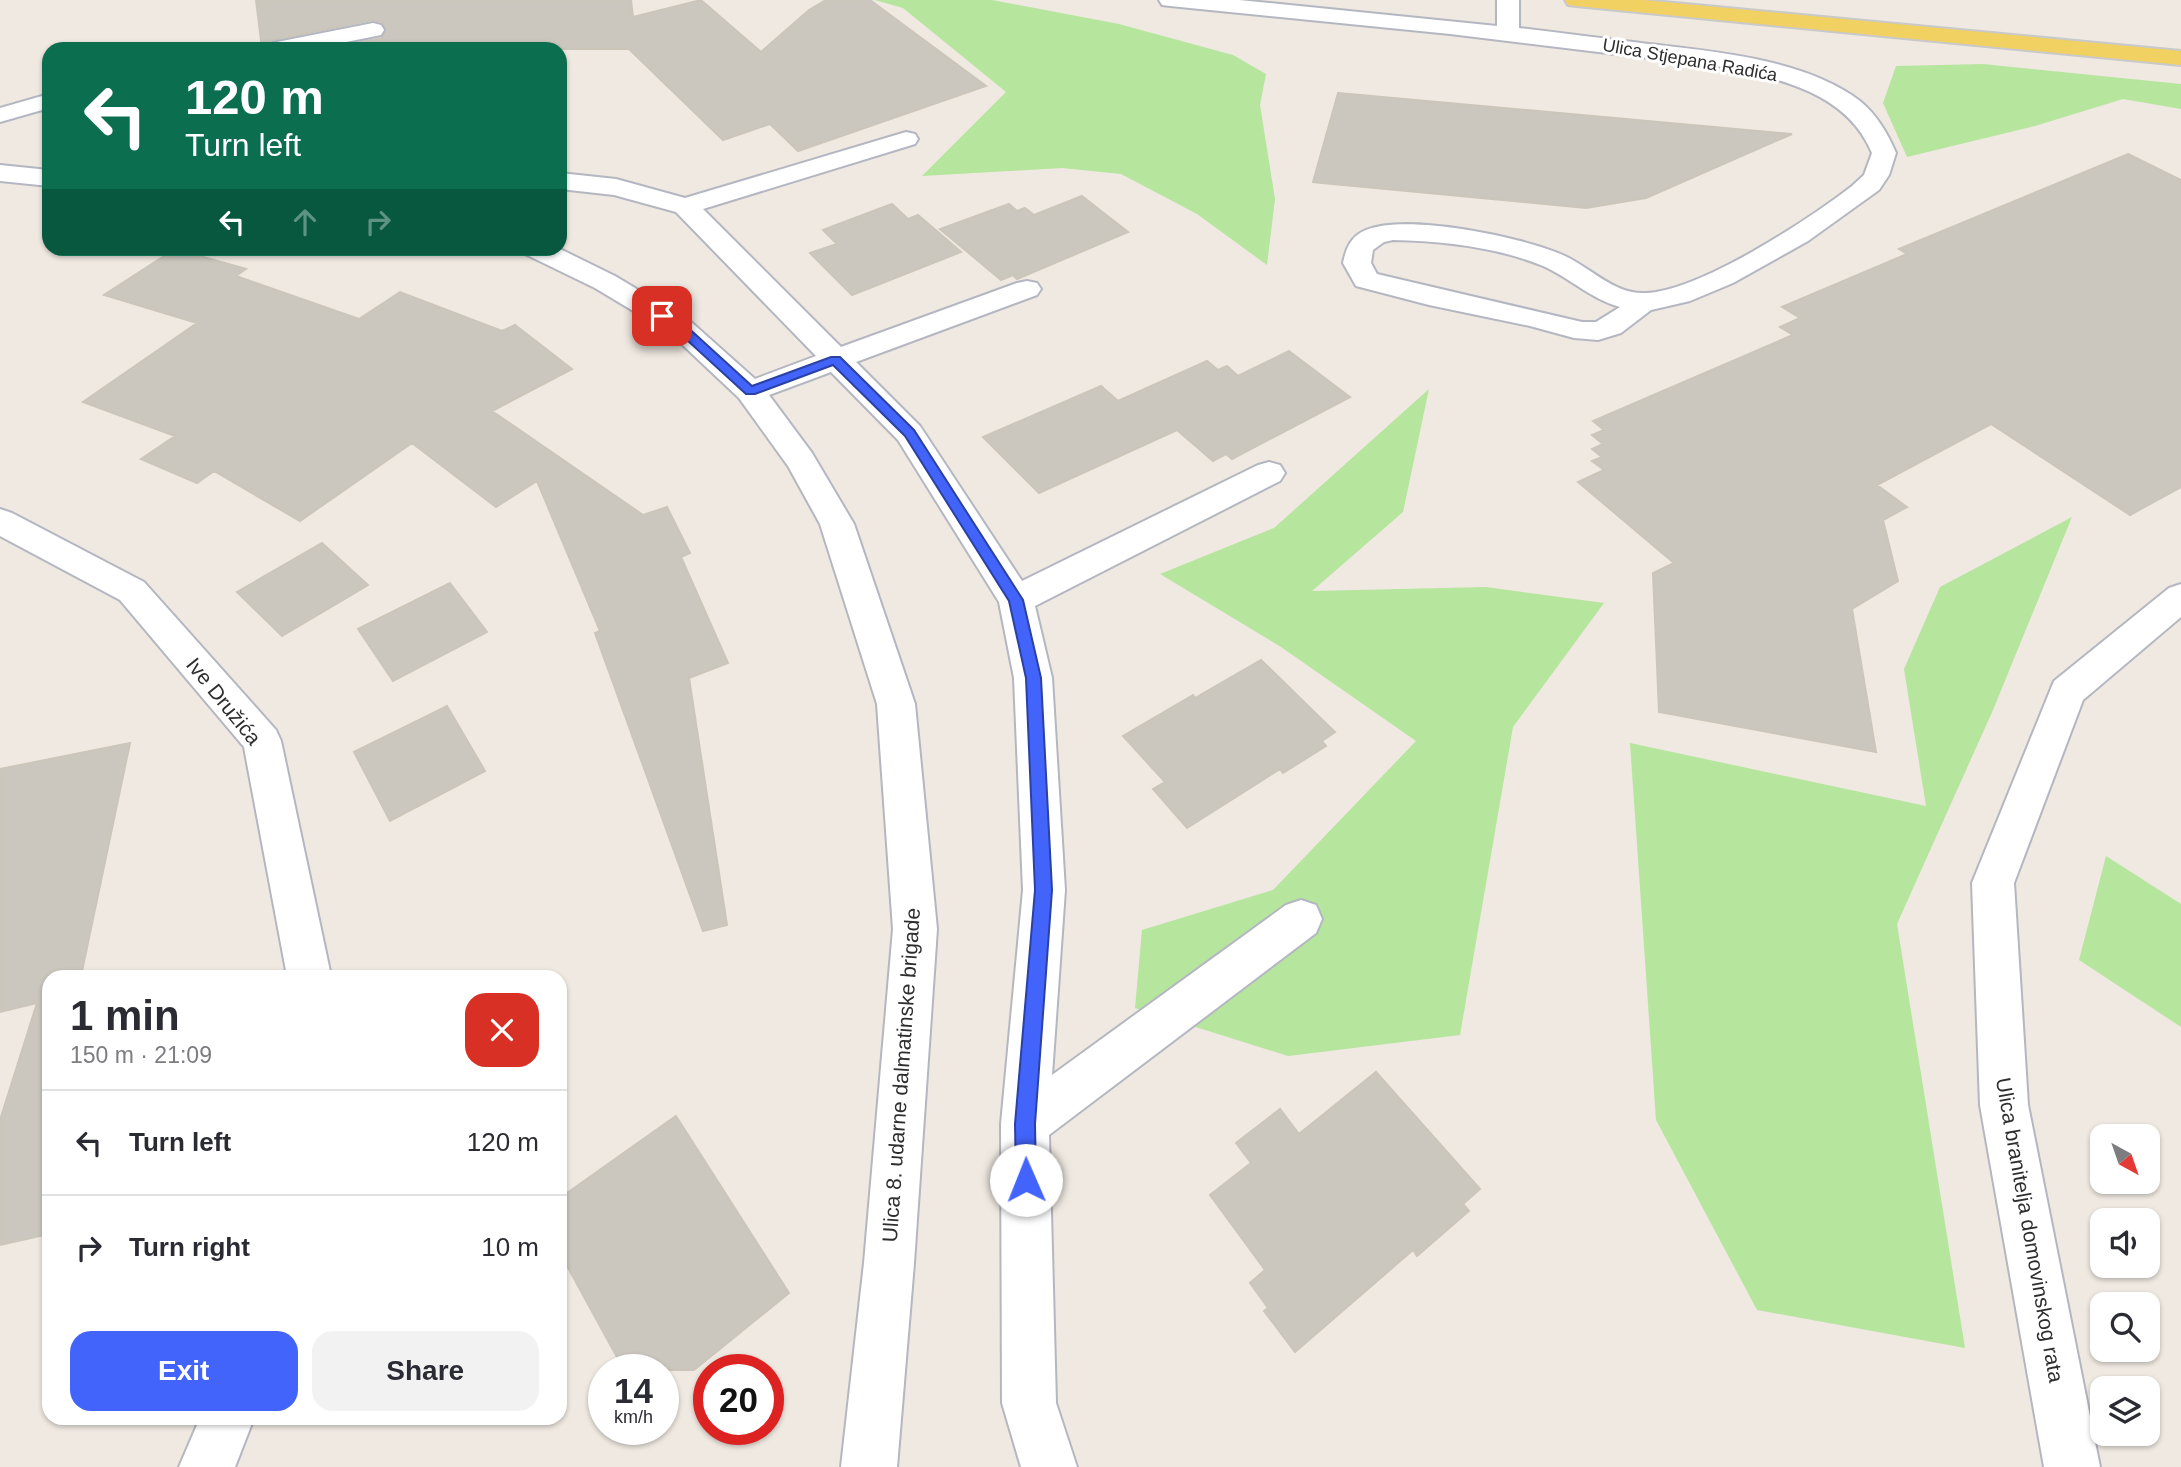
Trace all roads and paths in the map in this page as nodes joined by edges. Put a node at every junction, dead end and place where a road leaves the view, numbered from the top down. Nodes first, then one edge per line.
1 (1170, 0) edge
2 (1508, 0) edge
3 (1576, 0) edge
4 (1687, 0) edge
5 (1731, 14) junction
6 (373, 30) dead end
7 (1508, 33) junction
8 (312, 42) edge
9 (2181, 58) edge
10 (42, 103) edge
11 (0, 115) edge
12 (42, 118) edge
13 (906, 139) dead end
14 (0, 173) edge
15 (42, 177) edge
16 (567, 182) edge
17 (685, 205) junction
18 (551, 256) edge
19 (1027, 289) dead end
20 (1643, 302) junction
21 (835, 360) junction
22 (750, 391) junction
23 (1269, 473) dead end
24 (0, 522) edge
25 (2181, 597) edge
26 (1016, 600) junction
27 (1301, 919) dead end
28 (308, 970) edge
29 (1025, 1124) junction
30 (224, 1425) edge
31 (207, 1467) edge
32 (869, 1467) edge
33 (1049, 1467) edge
34 (2072, 1467) edge

1 - 7 street, Ulica Stjepana Radića
2 - 7 street
3 - 5 main road, Ulica Stjepana Radića
4 - 5 main road
5 - 9 main road, Ulica Stjepana Radića
6 - 8 street
7 - 20 street, Ulica Stjepana Radića
10 - 11 street
11 - 12 street
13 - 17 street
14 - 15 street
16 - 17 street
17 - 21 street
18 - 22 street, Ulica 8. udarne dalmatinske brigade
19 - 21 street
20 - 20 street, Ulica Stjepana Radića
21 - 22 street
21 - 26 street
22 - 32 street, Ulica 8. udarne dalmatinske brigade
23 - 26 street
24 - 28 street, Ive Družića
25 - 34 street, Ulica branitelja domovinskog rata
26 - 29 street
27 - 29 street
29 - 33 street
30 - 31 street

